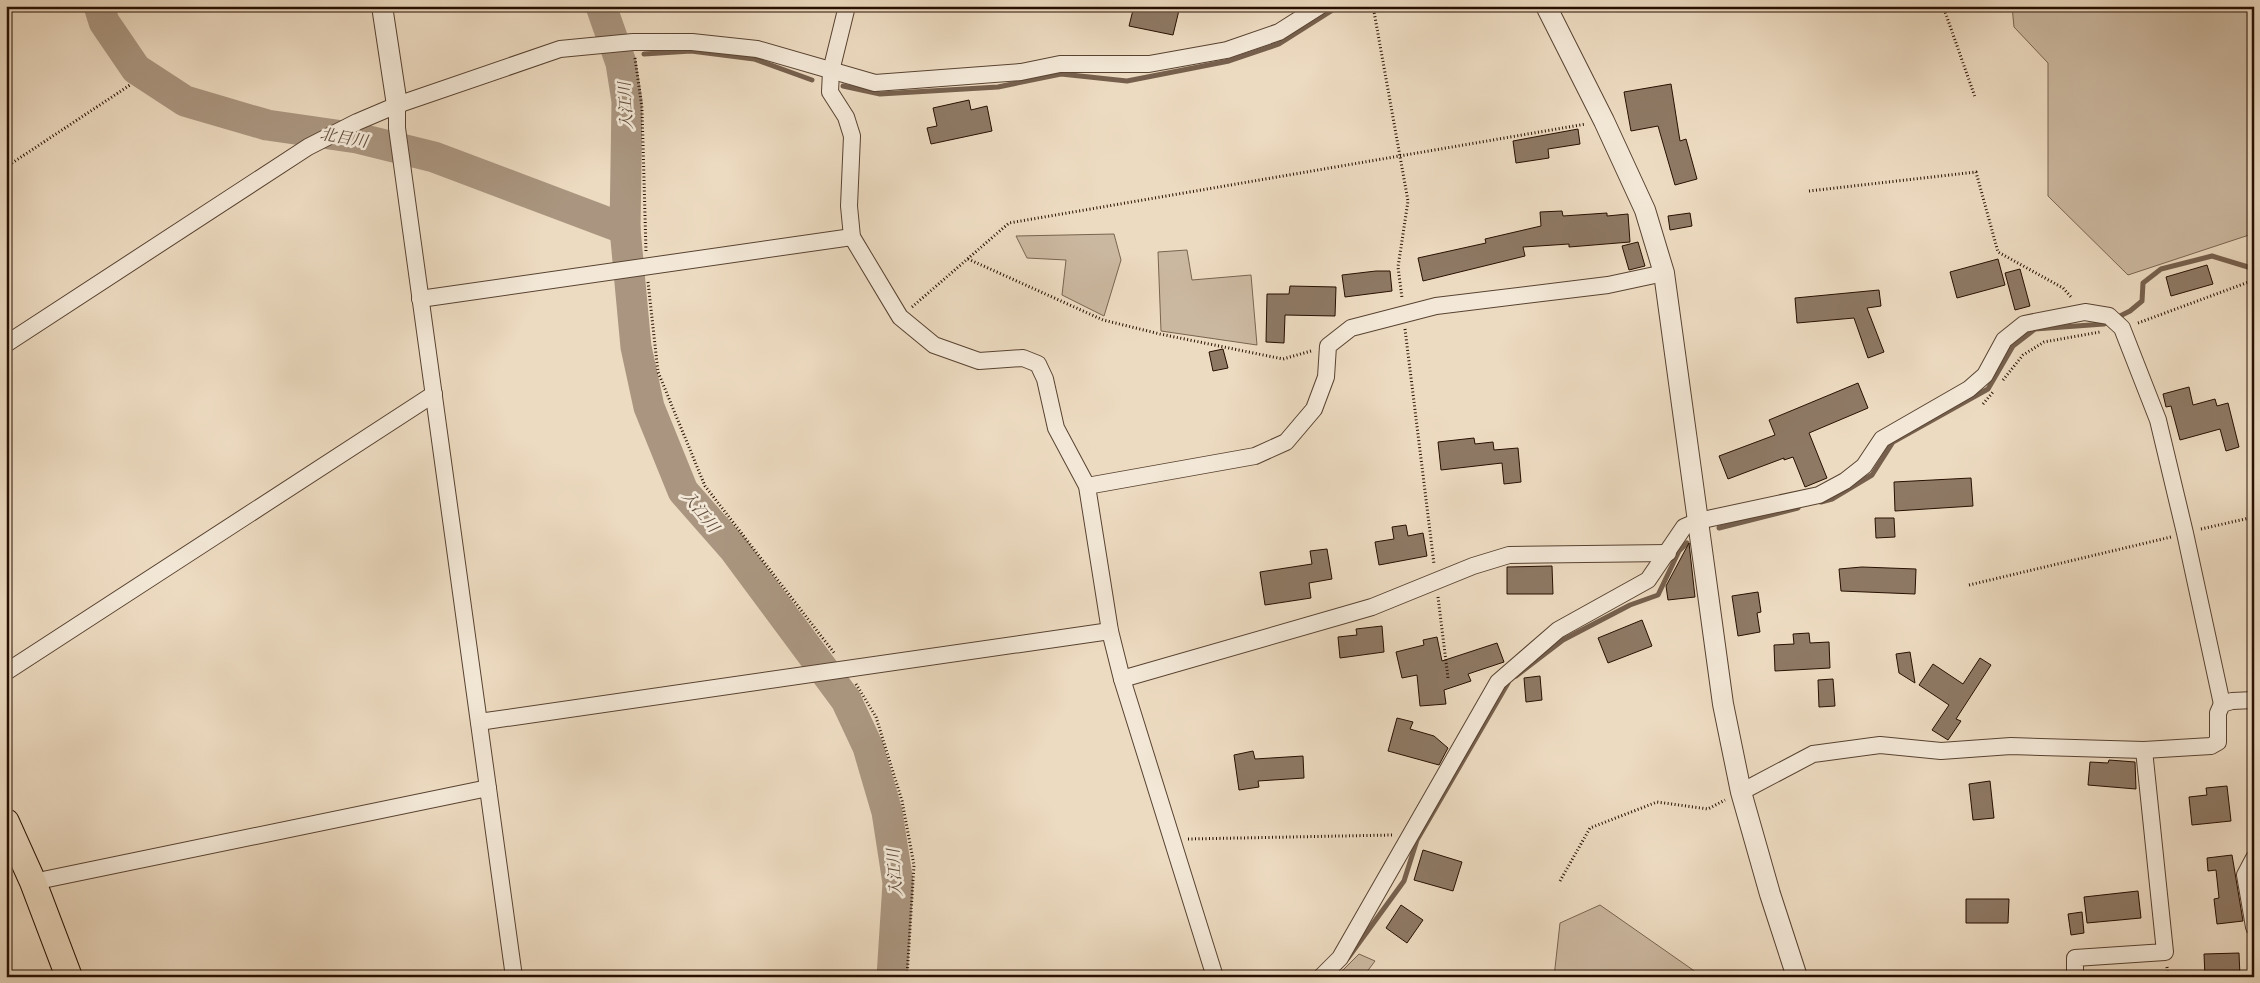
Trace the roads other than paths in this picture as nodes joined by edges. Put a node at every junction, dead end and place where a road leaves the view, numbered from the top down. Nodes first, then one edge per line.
1 (382, 6) edge
2 (846, 6) edge
3 (1320, 6) edge
4 (1546, 6) edge
5 (831, 71) junction
6 (396, 105) junction
7 (852, 237) junction
8 (1664, 273) junction
9 (420, 299) junction
10 (6, 344) edge
11 (434, 394) junction
12 (1087, 486) junction
13 (1698, 521) junction
14 (1668, 552) junction
15 (1110, 631) junction
16 (6, 672) edge
17 (1122, 679) junction
18 (2254, 700) edge
19 (2222, 704) junction
20 (479, 722) junction
21 (2144, 750) junction
22 (488, 788) junction
23 (1741, 792) junction
24 (6, 822) edge
25 (2254, 858) edge
26 (33, 882) junction
27 (2254, 927) edge
28 (69, 977) edge
29 (514, 977) edge
30 (1215, 977) edge
31 (1321, 977) edge
32 (1797, 977) edge
33 (2075, 977) edge

1 - 6 street
2 - 5 street
3 - 5 street
4 - 8 street
5 - 6 street
5 - 7 street
6 - 9 street
6 - 10 street
7 - 9 street
7 - 12 street
8 - 12 street
8 - 13 street
9 - 11 street
11 - 16 street
11 - 20 street
12 - 15 street
13 - 14 street
13 - 19 street
13 - 23 street
14 - 17 street
14 - 31 street
15 - 17 street
15 - 20 street
17 - 30 street
18 - 19 street
19 - 21 street
20 - 22 street
21 - 23 street
21 - 33 street
22 - 26 street
22 - 29 street
23 - 32 street
24 - 26 highway
25 - 27 street
26 - 28 highway

